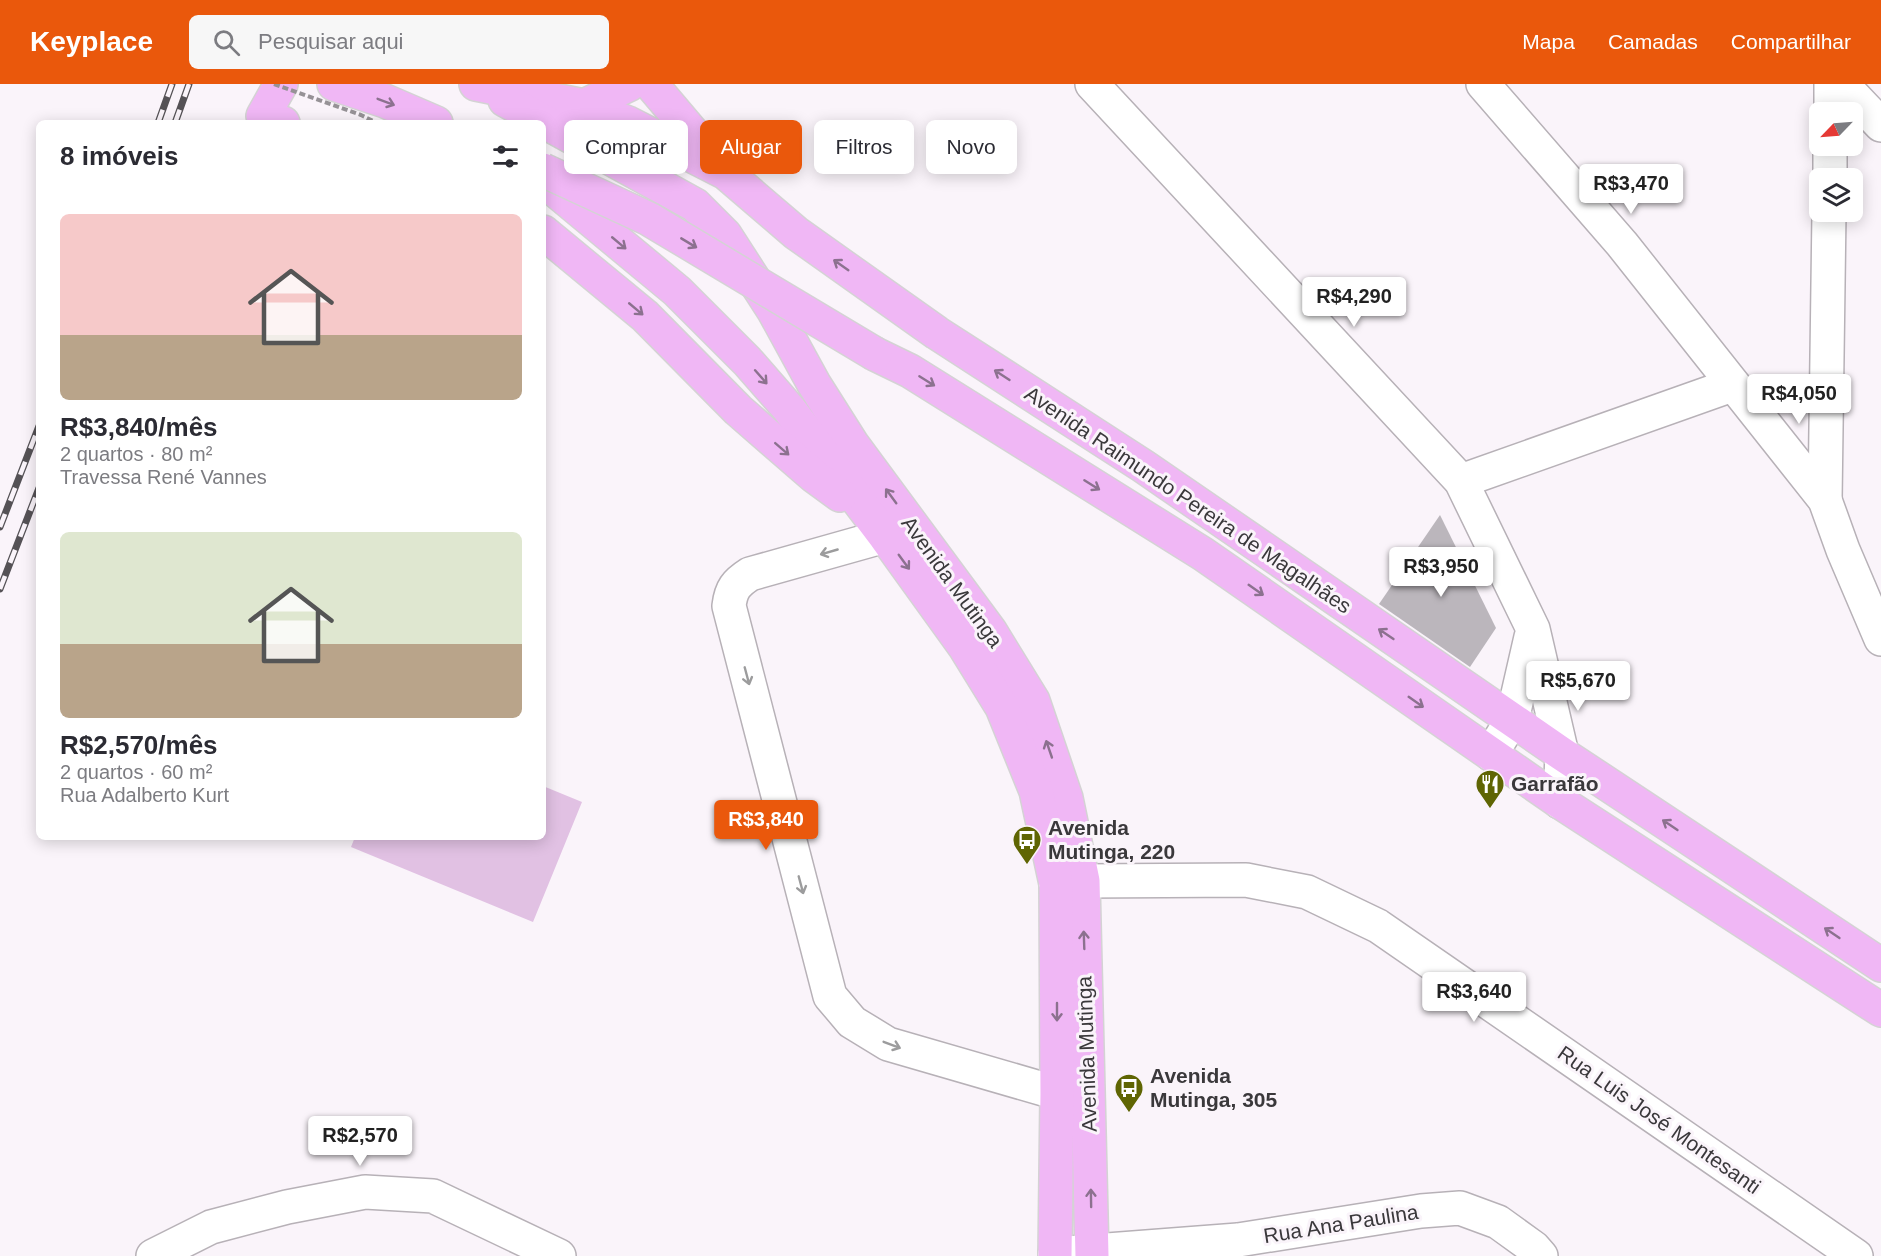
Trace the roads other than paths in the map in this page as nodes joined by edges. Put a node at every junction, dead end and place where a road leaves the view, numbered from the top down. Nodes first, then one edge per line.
1 (281, 84) edge
2 (334, 84) edge
3 (477, 84) edge
4 (630, 84) edge
5 (651, 84) edge
6 (1092, 84) edge
7 (1482, 84) edge
8 (1831, 84) edge
9 (1842, 84) edge
10 (1831, 102) edge
11 (527, 103) junction
12 (584, 106) junction
13 (274, 120) edge
14 (429, 120) edge
15 (1881, 125) edge
16 (700, 142) edge
17 (700, 160) edge
18 (546, 171) edge
19 (727, 174) edge
20 (546, 183) edge
21 (1829, 222) edge
22 (546, 234) edge
23 (1732, 385) junction
24 (1461, 482) junction
25 (1825, 500) junction
26 (877, 526) junction
27 (1533, 629) junction
28 (1881, 639) edge
29 (1512, 720) junction
30 (1491, 754) junction
31 (1562, 754) junction
32 (1560, 802) junction
33 (1069, 883) junction
34 (1881, 965) edge
35 (1881, 1010) edge
36 (1057, 1093) junction
37 (1089, 1104) junction
38 (1092, 1253) edge
39 (1055, 1255) edge
40 (153, 1256) edge
41 (559, 1256) edge
42 (1541, 1256) edge
43 (1856, 1256) edge

1 - 13 main road
2 -> 14 main road
3 - 11 main road, Avenida Raimundo Pereira de Magalhães
4 - 12 main road
5 - 16 main road
6 - 24 street
7 - 23 street
8 - 10 street
9 - 15 street
11 - 12 main road, Avenida Raimundo Pereira de Magalhães
33 -> 11 main road, Avenida Mutinga
12 - 17 main road, Avenida Raimundo Pereira de Magalhães
18 -> 30 main road, Avenida Raimundo Pereira de Magalhães, bridge
29 -> 19 main road, Avenida Raimundo Pereira de Magalhães
20 -> 26 main road, Avenida Mutinga
21 - 25 street
22 -> 26 main road
23 - 24 street
23 - 25 street
24 - 27 street
25 - 28 street
26 -> 33 main road, Avenida Mutinga
26 -> 36 street
27 - 29 street
27 - 31 street
29 - 30 street
29 - 31 main road, Avenida Raimundo Pereira de Magalhães
30 - 32 main road, Avenida Raimundo Pereira de Magalhães
31 - 32 street
34 -> 31 main road, Avenida Raimundo Pereira de Magalhães
32 - 35 main road, Avenida Raimundo Pereira de Magalhães
33 -> 36 main road, Avenida Mutinga
37 -> 33 main road, Avenida Mutinga
33 - 43 street, Rua Luis José Montesanti
36 - 37 street
36 - 39 main road, Avenida Mutinga
38 -> 37 main road, Avenida Mutinga
38 - 39 street, Rua Ana Paulina
38 - 42 street, Rua Ana Paulina
40 - 41 street

